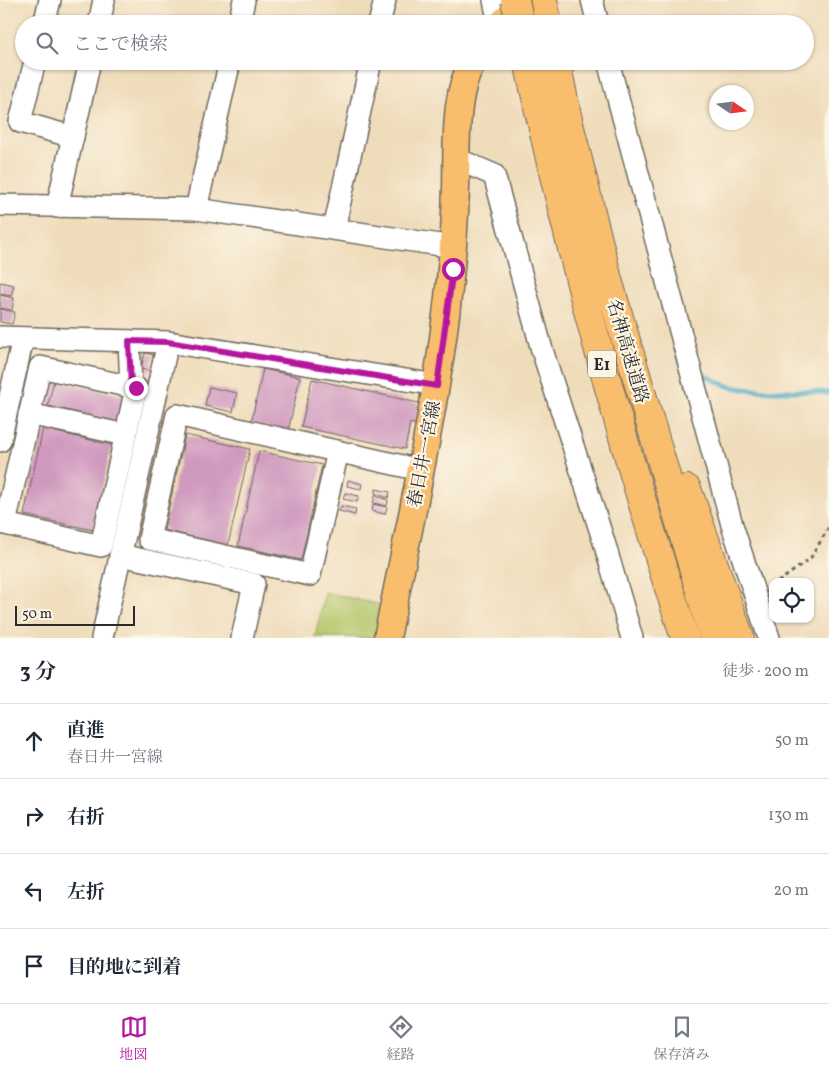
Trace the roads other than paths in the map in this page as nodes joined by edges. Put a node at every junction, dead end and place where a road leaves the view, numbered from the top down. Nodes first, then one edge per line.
1 (50, 0) edge
2 (104, 0) edge
3 (244, 0) edge
4 (384, 0) edge
5 (494, 0) edge
6 (515, 0) edge
7 (528, 0) edge
8 (543, 0) edge
9 (592, 0) edge
10 (46, 15) edge
11 (100, 15) edge
12 (241, 15) edge
13 (381, 15) edge
14 (498, 15) edge
15 (510, 15) edge
16 (518, 15) edge
17 (546, 15) edge
18 (596, 15) edge
19 (33, 70) edge
20 (88, 70) edge
21 (228, 70) edge
22 (369, 70) edge
23 (471, 70) edge
24 (558, 70) edge
25 (610, 70) edge
26 (531, 73) edge
27 (73, 137) junction
28 (457, 158) junction
29 (0, 205) edge
30 (57, 207) junction
31 (196, 209) junction
32 (334, 229) junction
33 (454, 248) junction
34 (608, 280) junction
35 (0, 337) edge
36 (23, 338) junction
37 (129, 341) junction
38 (168, 342) junction
39 (437, 386) junction
40 (131, 387) junction
41 (30, 414) junction
42 (126, 435) junction
43 (0, 441) edge
44 (338, 451) junction
45 (420, 470) junction
46 (120, 555) junction
47 (102, 638) edge
48 (242, 638) edge
49 (387, 638) edge
50 (632, 638) edge
51 (685, 638) edge
52 (714, 638) edge
53 (740, 638) edge
54 (769, 638) edge

1 - 10 street
2 - 11 street
3 - 12 street
4 - 13 street
5 - 14 street
6 - 16 highway, bridge
7 - 15 main road
8 - 17 highway
9 - 18 street
19 - 27 street
20 - 27 street
21 - 31 street
22 - 32 street
23 - 28 main road, 春日井一宮線
24 - 34 highway, 名神高速道路 / E1
25 - 54 street
26 - 51 highway, 名神高速道路 / E1
27 - 30 street
28 - 33 main road, 春日井一宮線
28 - 50 street
29 - 30 street
30 - 31 street
31 - 32 street
32 - 33 street
33 - 39 main road, 春日井一宮線
34 - 52 highway, 名神高速道路 / E1
34 - 53 highway
35 - 36 street
36 - 37 street
36 - 43 street
37 - 38 street
37 - 40 street
38 - 39 street
38 - 46 street
39 - 45 main road, 春日井一宮線
40 - 41 street
40 - 42 street
41 - 42 street
41 - 42 street
44 - 44 street
44 - 45 street
45 - 49 main road, 春日井一宮線
46 - 47 street
46 - 48 street

